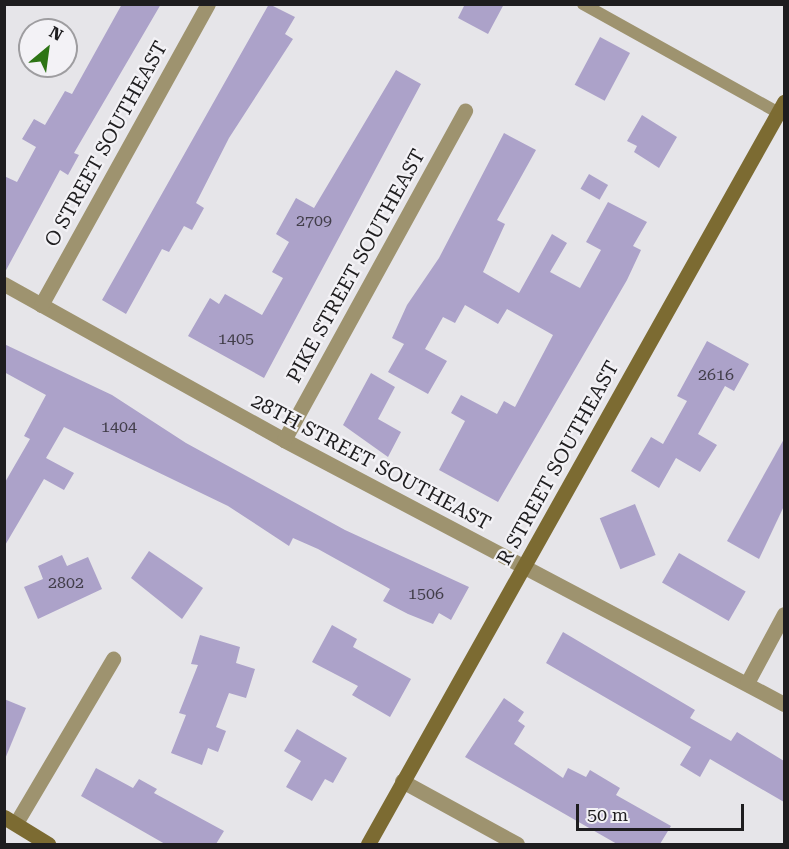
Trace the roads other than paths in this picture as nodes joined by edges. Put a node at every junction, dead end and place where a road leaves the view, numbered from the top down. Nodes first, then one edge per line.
1 (208, 4) edge
2 (583, 4) edge
3 (782, 107) edge
4 (465, 111) dead end
5 (4, 284) edge
6 (41, 304) junction
7 (284, 440) junction
8 (524, 568) junction
9 (784, 614) edge
10 (113, 660) dead end
11 (747, 683) junction
12 (784, 705) edge
13 (402, 781) junction
14 (10, 820) edge
15 (48, 844) edge
16 (368, 844) edge
17 (517, 844) edge

1 - 6 street, O STREET SOUTHEAST
2 - 3 lane
3 - 8 street, R STREET SOUTHEAST
4 - 7 street, PIKE STREET SOUTHEAST
5 - 6 street, 28TH STREET SOUTHEAST
6 - 7 street, 28TH STREET SOUTHEAST
7 - 8 street, 28TH STREET SOUTHEAST
8 - 11 street, 28TH STREET SOUTHEAST
8 - 13 street, R STREET SOUTHEAST
9 - 11 street
10 - 14 street
11 - 12 street, 28TH STREET SOUTHEAST
13 - 16 street, R STREET SOUTHEAST
13 - 17 street
14 - 15 street

